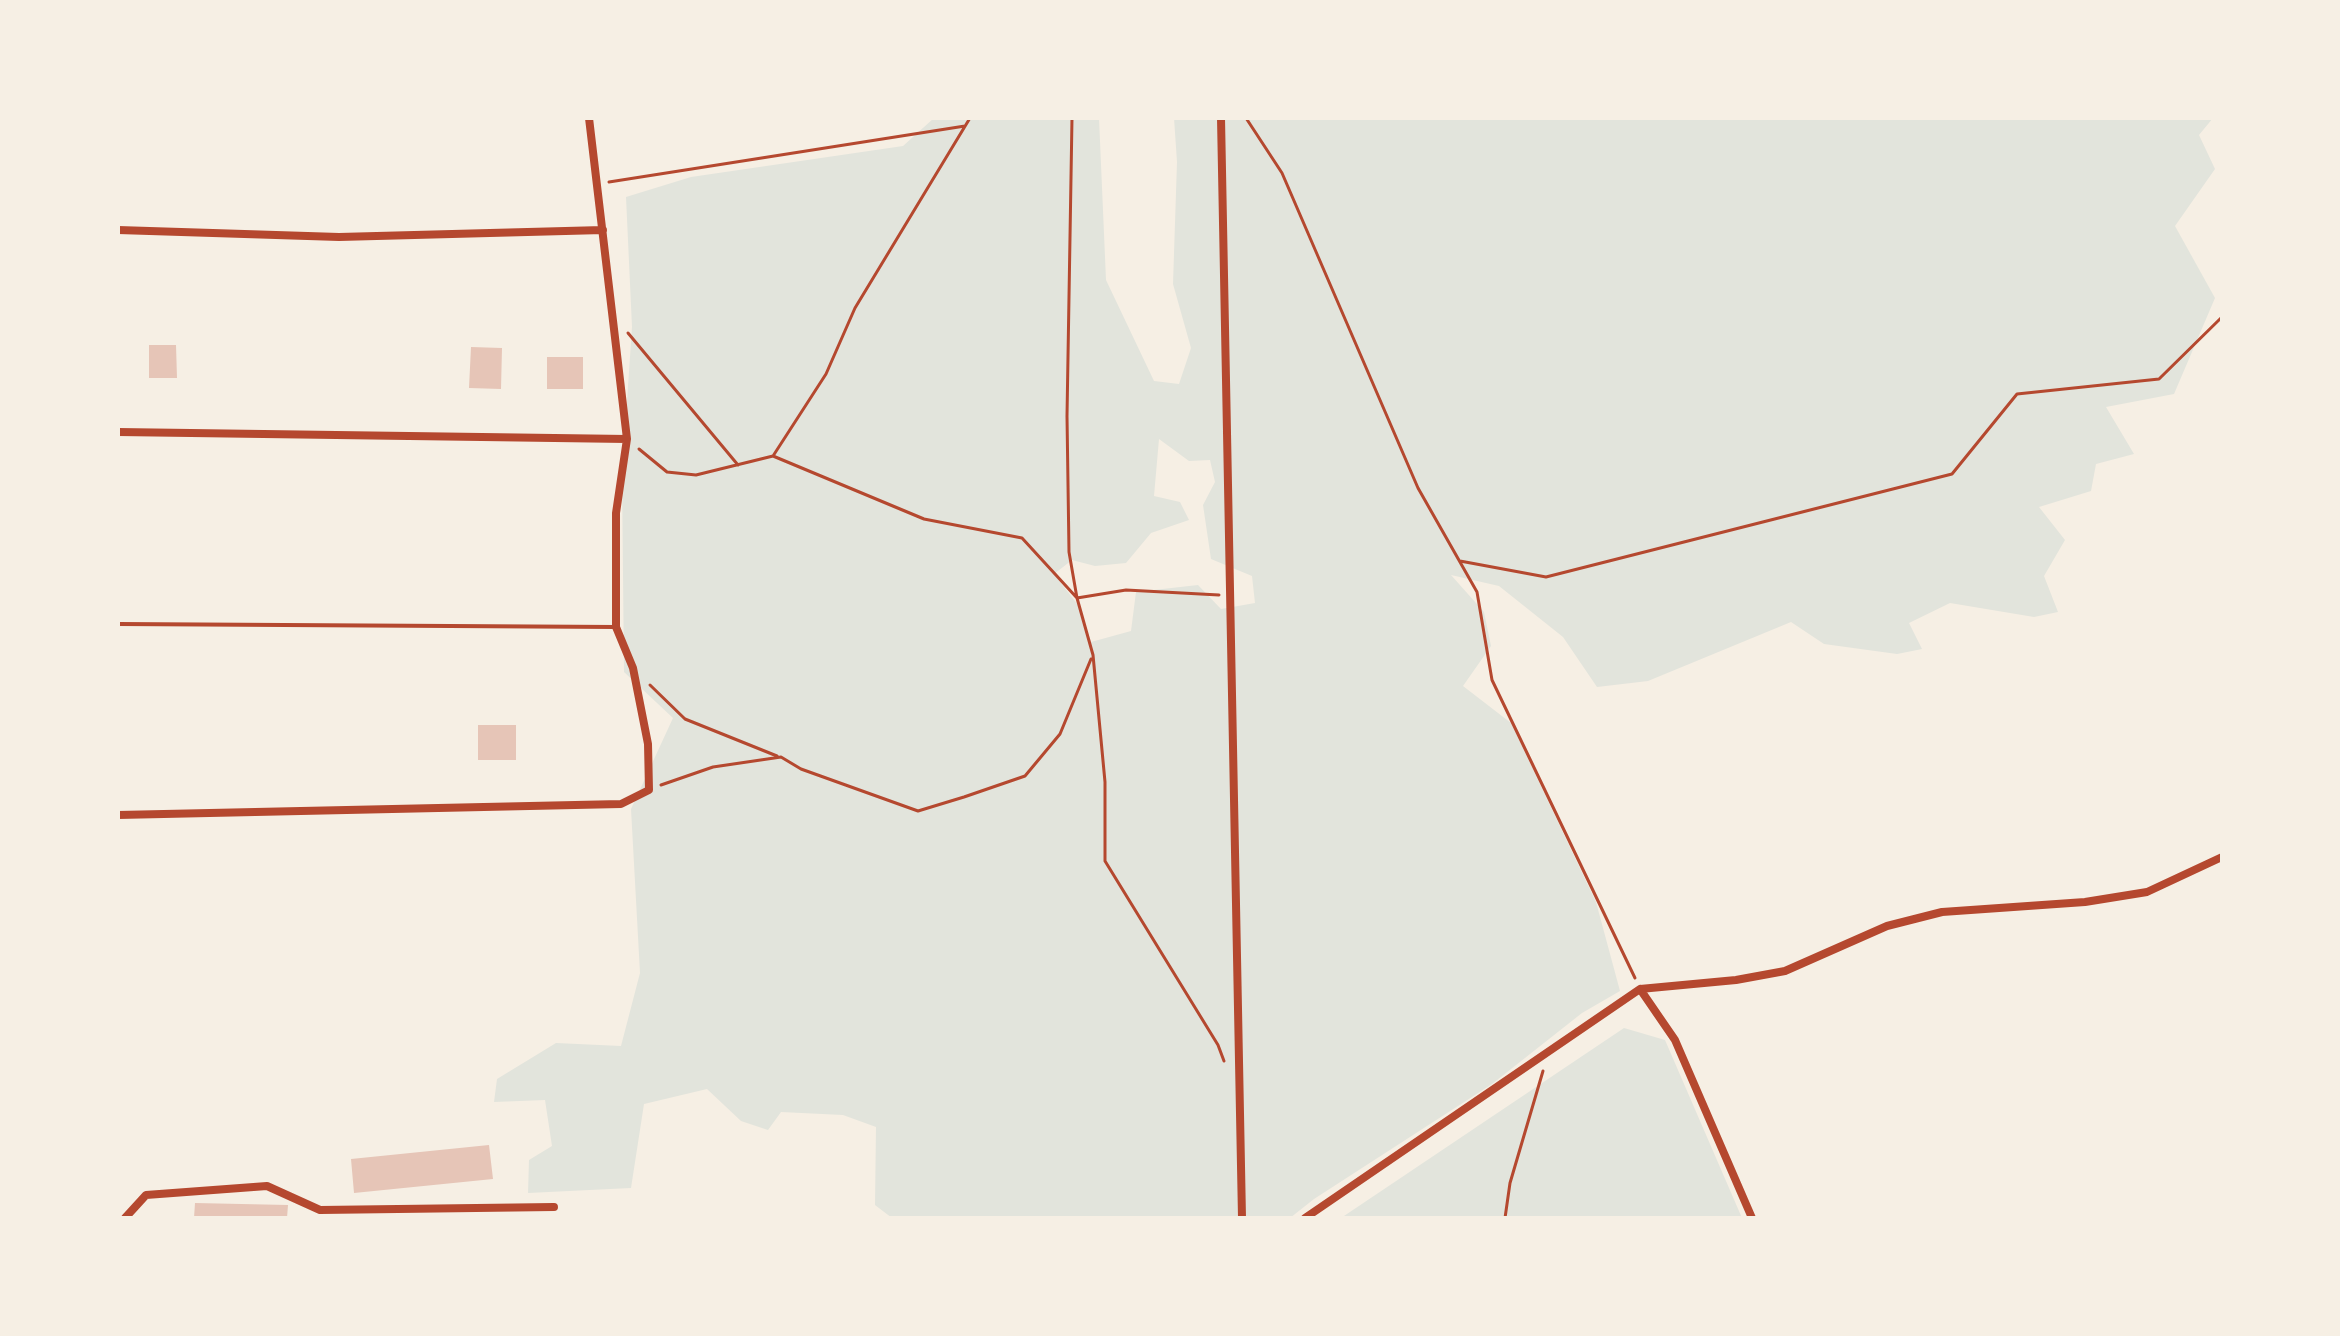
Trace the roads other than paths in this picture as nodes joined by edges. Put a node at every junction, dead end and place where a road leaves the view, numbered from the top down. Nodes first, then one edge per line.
1 (589, 118) edge
2 (1221, 118) edge
3 (118, 230) edge
4 (603, 230) junction
5 (118, 432) edge
6 (627, 439) junction
7 (118, 624) edge
8 (616, 627) junction
9 (118, 815) edge
10 (2222, 857) edge
11 (1640, 989) junction
12 (554, 1207) dead end
13 (125, 1218) edge
14 (1242, 1218) edge
15 (1305, 1218) edge
16 (1752, 1218) edge

1 - 4 street
2 - 14 street
3 - 4 street
4 - 6 street
5 - 6 street
6 - 8 street
7 - 8 lane
8 - 9 street
10 - 11 street
11 - 15 street
11 - 16 street
12 - 13 street

